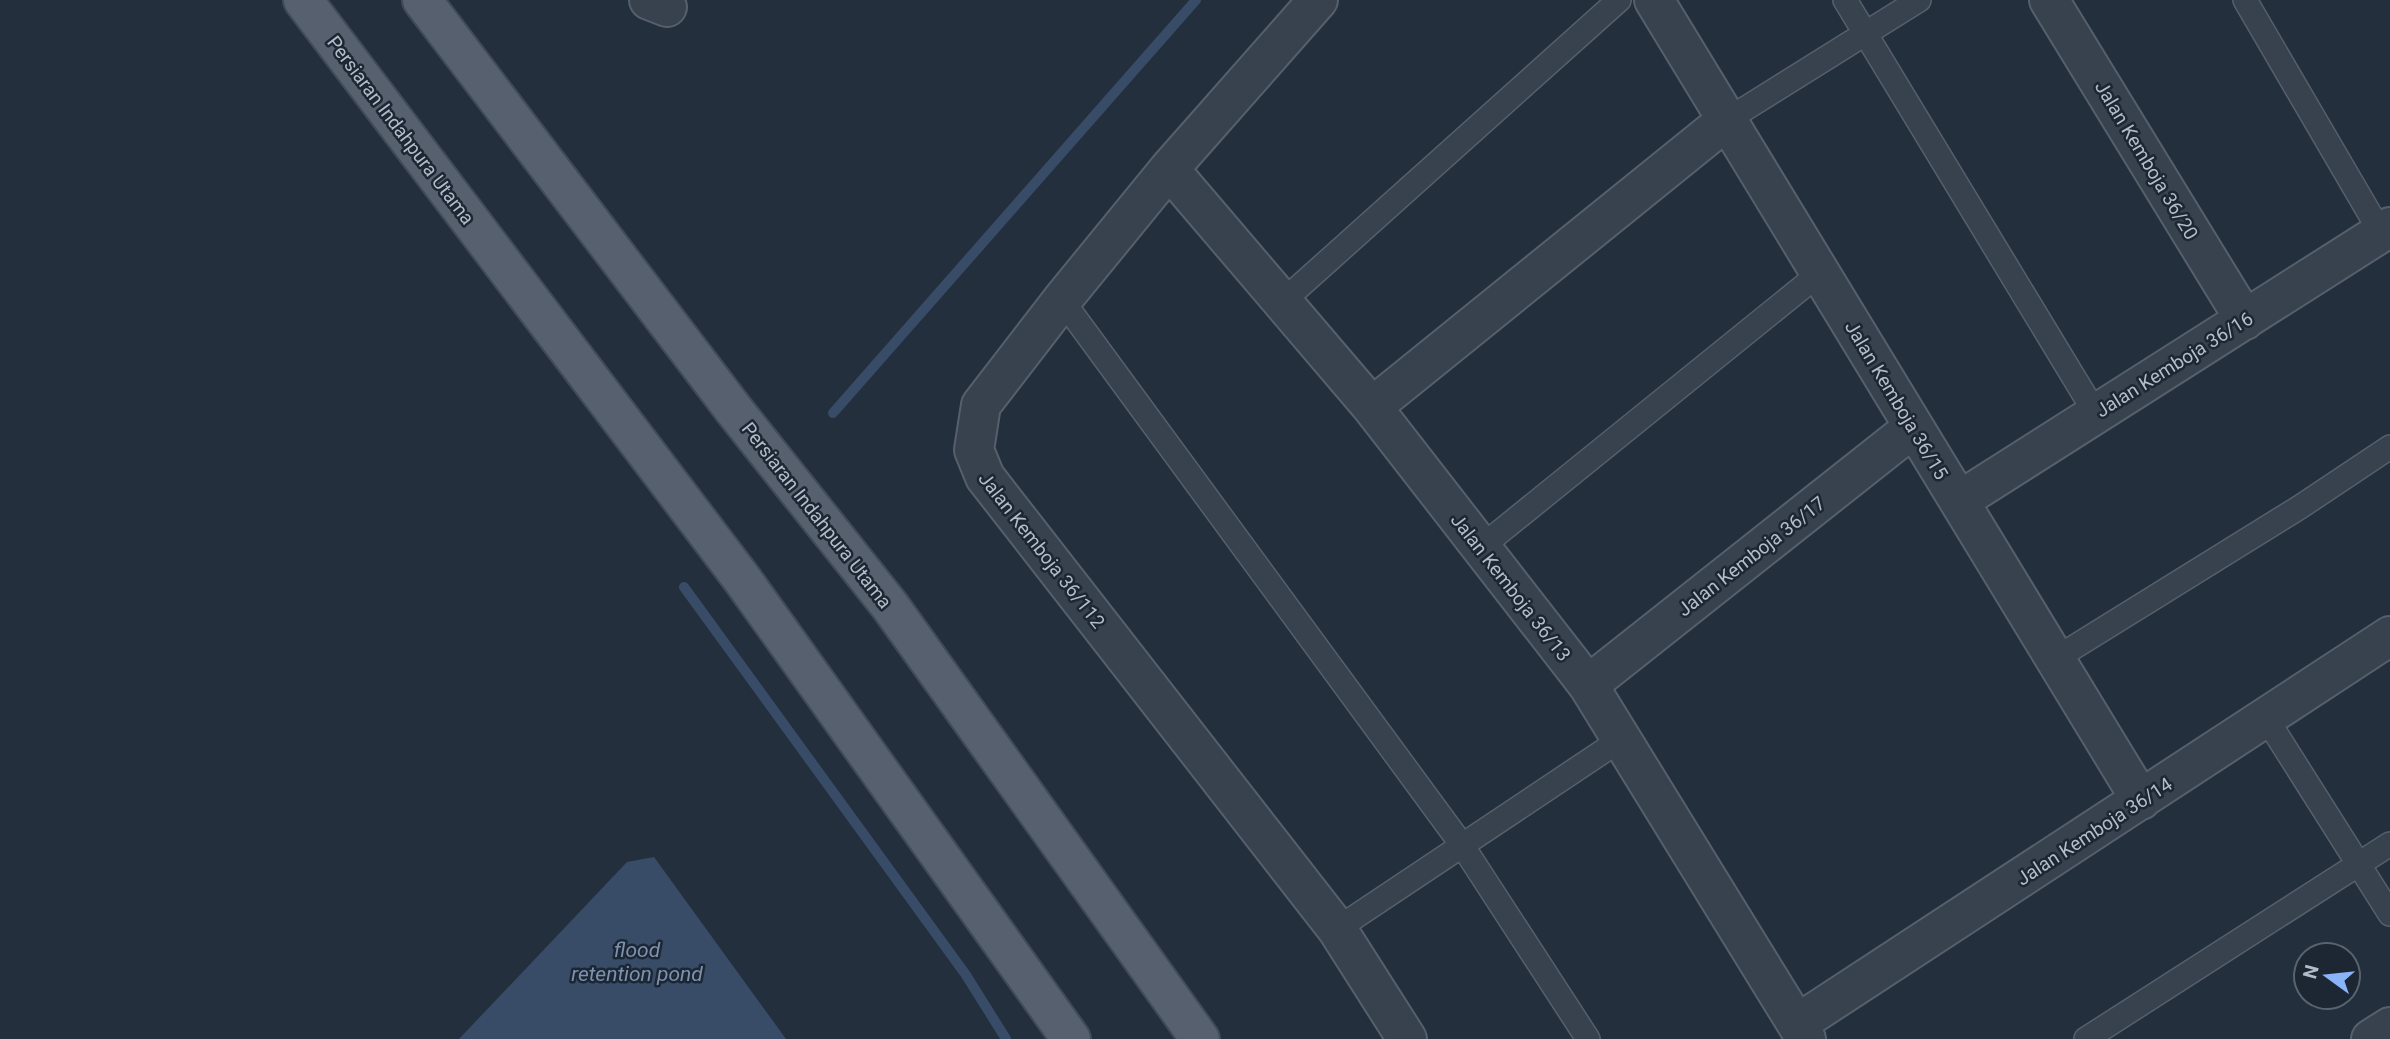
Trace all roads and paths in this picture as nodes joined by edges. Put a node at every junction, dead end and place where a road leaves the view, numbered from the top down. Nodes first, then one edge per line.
1 (303, 0) edge
2 (422, 0) edge
3 (1318, 0) edge
4 (1619, 0) edge
5 (1654, 0) edge
6 (1845, 0) edge
7 (1919, 0) edge
8 (2049, 0) edge
9 (2245, 0) edge
10 (1865, 32) junction
11 (1727, 120) junction
12 (1170, 169) junction
13 (2385, 230) edge
14 (1820, 273) junction
15 (1062, 300) junction
16 (1281, 303) junction
17 (2245, 320) junction
18 (1372, 407) junction
19 (2096, 414) junction
20 (1914, 427) junction
21 (2390, 447) edge
22 (1959, 501) junction
23 (1480, 548) junction
24 (2390, 636) edge
25 (2055, 659) junction
26 (1588, 685) junction
27 (2266, 718) junction
28 (1623, 738) junction
29 (2141, 800) junction
30 (2390, 844) edge
31 (1462, 845) junction
32 (2359, 865) junction
33 (2390, 914) edge
34 (1337, 929) junction
35 (2390, 1027) edge
36 (1801, 1031) edge
37 (1071, 1039) edge
38 (1200, 1039) edge
39 (1407, 1039) edge
40 (1588, 1039) edge
41 (2086, 1039) edge
42 (2371, 1039) edge

1 - 37 main road, Persiaran Indahpura Utama
2 - 38 main road, Persiaran Indahpura Utama
3 - 12 street, Jalan Kemboja 36/112
4 - 16 lane
5 - 11 street, Jalan Kemboja 36/15
6 - 10 lane
7 - 10 lane
8 - 17 street, Jalan Kemboja 36/20
9 - 13 lane
10 - 11 lane
10 - 19 lane
11 - 14 street, Jalan Kemboja 36/15
11 - 18 street
12 - 15 street, Jalan Kemboja 36/112
12 - 16 street, Jalan Kemboja 36/13
13 - 17 street, Jalan Kemboja 36/16
14 - 20 street, Jalan Kemboja 36/15
14 - 23 lane
15 - 31 lane
15 - 34 street, Jalan Kemboja 36/112
16 - 18 street, Jalan Kemboja 36/13
17 - 19 street, Jalan Kemboja 36/16
18 - 23 street, Jalan Kemboja 36/13
19 - 22 street, Jalan Kemboja 36/16
20 - 22 street, Jalan Kemboja 36/15
20 - 26 street, Jalan Kemboja 36/17
21 - 25 lane
22 - 25 street, Jalan Kemboja 36/15
23 - 26 street, Jalan Kemboja 36/13
24 - 27 street, Jalan Kemboja 36/14
25 - 29 street, Jalan Kemboja 36/15
26 - 28 street, Jalan Kemboja 36/13
27 - 29 street, Jalan Kemboja 36/14
27 - 32 lane
28 - 31 lane
28 - 36 street, Jalan Kemboja 36/13
29 - 36 street, Jalan Kemboja 36/14
30 - 32 lane
31 - 34 lane
31 - 40 lane
32 - 33 lane
32 - 41 lane
34 - 39 street, Jalan Kemboja 36/112
35 - 42 street

